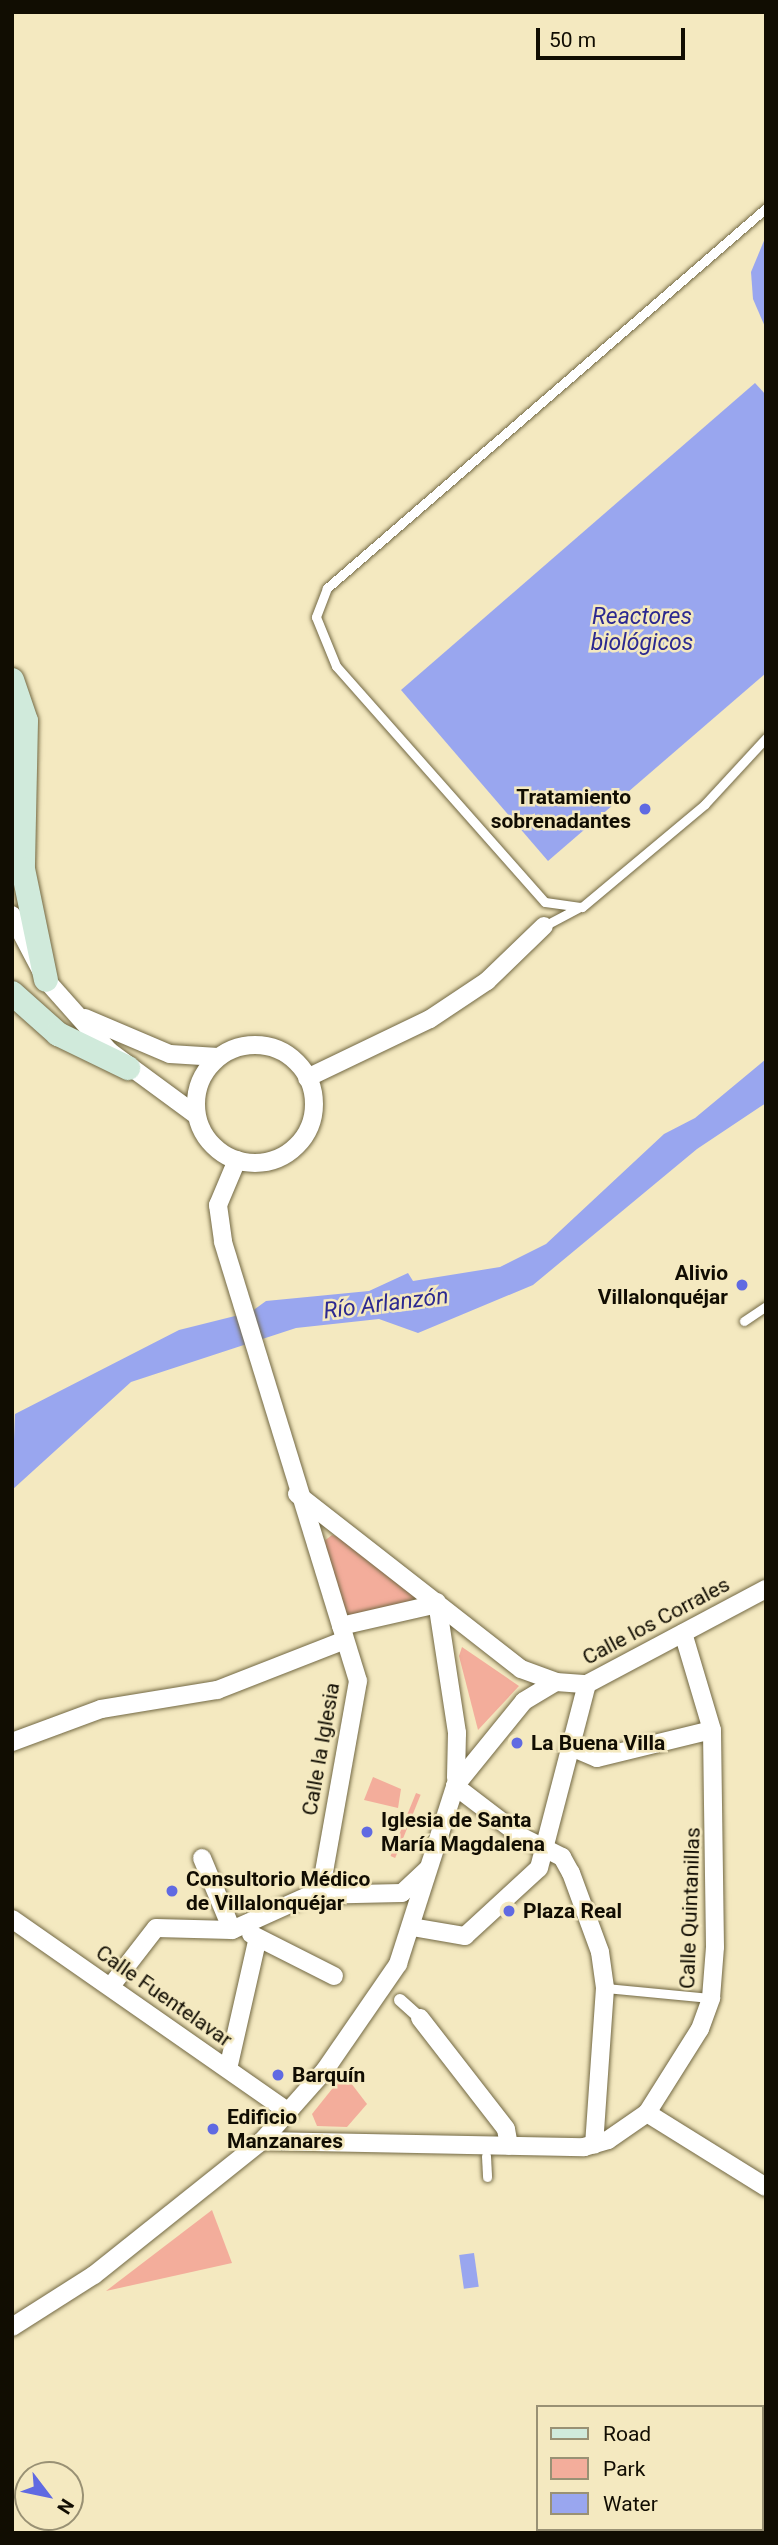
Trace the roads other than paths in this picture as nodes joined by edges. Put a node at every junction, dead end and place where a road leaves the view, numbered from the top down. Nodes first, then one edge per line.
1 (766, 208) edge
2 (12, 680) edge
3 (766, 738) edge
4 (582, 906) junction
5 (12, 915) edge
6 (544, 926) joint
7 (46, 980) junction
8 (12, 993) edge
9 (78, 1015) junction
10 (218, 1058) junction
11 (128, 1068) junction
12 (307, 1078) junction
13 (196, 1115) junction
14 (237, 1160) junction
15 (766, 1306) edge
16 (744, 1321) dead end
17 (297, 1494) junction
18 (337, 1525) junction
19 (311, 1542) junction
20 (762, 1590) edge
21 (437, 1603) junction
22 (473, 1631) junction
23 (343, 1633) junction
24 (683, 1633) junction
25 (444, 1648) junction
26 (534, 1684) junction
27 (587, 1684) junction
28 (712, 1730) junction
29 (457, 1732) junction
30 (12, 1742) edge
31 (483, 1744) junction
32 (572, 1747) junction
33 (455, 1786) junction
34 (545, 1848) junction
35 (202, 1858) dead end
36 (430, 1866) junction
37 (402, 1893) junction
38 (320, 1894) junction
39 (415, 1918) junction
40 (12, 1919) edge
41 (239, 1928) junction
42 (257, 1941) junction
43 (334, 1976) dead end
44 (111, 1986) junction
45 (605, 1988) junction
46 (710, 1998) junction
47 (400, 2000) dead end
48 (420, 2018) joint
49 (228, 2069) junction
50 (289, 2112) junction
51 (647, 2113) junction
52 (262, 2141) junction
53 (594, 2145) junction
54 (509, 2146) junction
55 (486, 2156) dead end
56 (487, 2177) dead end
57 (766, 2187) edge
58 (12, 2327) edge

1 - 4 lane
2 - 7 main road
3 - 4 lane
4 - 6 lane
5 - 7 street
6 - 12 street
7 - 9 street
8 - 11 main road
9 - 10 street
9 - 11 street
10 - 12 street
10 - 13 street
11 - 13 street
12 - 14 street
13 - 14 street
14 - 17 street, Calle la Iglesia
15 - 16 lane
17 - 18 street
17 - 19 street, Calle la Iglesia
18 - 19 street
18 - 21 street
19 - 23 street, Calle la Iglesia
20 - 24 street, Calle los Corrales
21 - 22 street
21 - 23 street
21 - 25 street
22 - 25 street
22 - 26 street
23 - 30 street
23 - 38 street, Calle la Iglesia
24 - 27 street, Calle los Corrales
24 - 28 street, Calle Quintanillas
25 - 29 street
26 - 27 street, Calle los Corrales
26 - 31 street
27 - 32 street
28 - 32 street
28 - 46 street, Calle Quintanillas
29 - 31 street
29 - 33 street
31 - 33 street
32 - 34 street
33 - 34 street
33 - 36 street
34 - 39 street
34 - 45 street
35 - 41 street
36 - 37 street
36 - 39 street
37 - 38 street
37 - 39 street
38 - 41 street
39 - 50 street
40 - 44 street, Calle Fuentelavar
41 - 42 street
41 - 44 street
42 - 43 street
42 - 49 street
44 - 49 street, Calle Fuentelavar
45 - 46 lane
45 - 53 street
46 - 51 street, Calle Quintanillas
47 - 48 street
48 - 54 street
49 - 50 street, Calle Fuentelavar
50 - 52 street
51 - 53 street, Calle Quintanillas
51 - 57 street
52 - 54 street
52 - 58 street
53 - 54 street
55 - 56 lane

